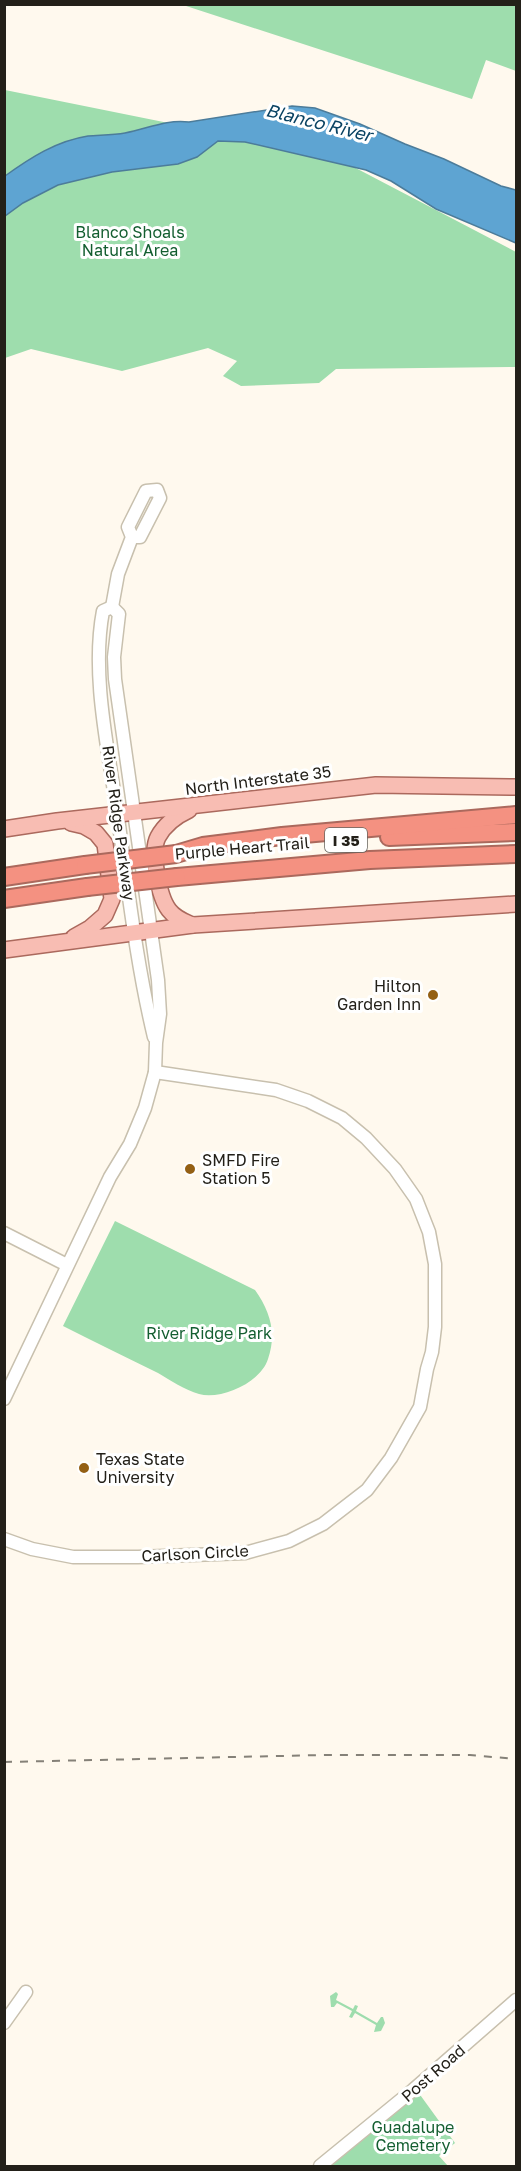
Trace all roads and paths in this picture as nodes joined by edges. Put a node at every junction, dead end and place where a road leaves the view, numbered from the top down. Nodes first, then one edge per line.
1 (132, 537) dead end
2 (112, 607) junction
3 (516, 787) edge
4 (195, 807) junction
5 (134, 813) junction
6 (118, 814) junction
7 (516, 815) edge
8 (57, 821) junction
9 (4, 829) edge
10 (516, 832) edge
11 (176, 854) junction
12 (516, 854) edge
13 (4, 877) edge
14 (4, 899) edge
15 (516, 903) edge
16 (193, 925) junction
17 (151, 931) junction
18 (134, 933) junction
19 (69, 941) junction
20 (4, 950) edge
21 (156, 1043) junction
22 (155, 1072) junction
23 (4, 1233) edge
24 (67, 1265) junction
25 (4, 1399) edge
26 (4, 1539) edge
27 (26, 1992) dead end
28 (516, 2000) edge
29 (4, 2023) edge
30 (320, 2166) edge

1 - 2 street, River Ridge Parkway
2 - 5 street, River Ridge Parkway
2 - 6 street, River Ridge Parkway
3 - 4 main road, North Interstate 35
4 - 5 main road, North Interstate 35
4 - 16 main road
5 - 6 main road, North Interstate 35
5 - 17 street, River Ridge Parkway
6 - 8 main road, North Interstate 35
6 - 18 street, River Ridge Parkway
7 - 11 highway
8 - 9 main road, North Interstate 35
8 - 19 main road
10 - 11 highway, Purple Heart Trail / I 35
11 - 13 highway, Purple Heart Trail / I 35, bridge
12 - 14 highway, Purple Heart Trail / I 35, bridge
15 - 16 main road
16 - 17 main road
17 - 18 main road
17 - 21 street, River Ridge Parkway
18 - 19 main road
18 - 21 street, River Ridge Parkway
19 - 20 main road
21 - 22 street, River Ridge Parkway
22 - 24 street, River Ridge Parkway
22 - 26 street, Carlson Circle
23 - 24 street
24 - 25 street, River Ridge Parkway
27 - 29 street
28 - 30 street, Post Road

